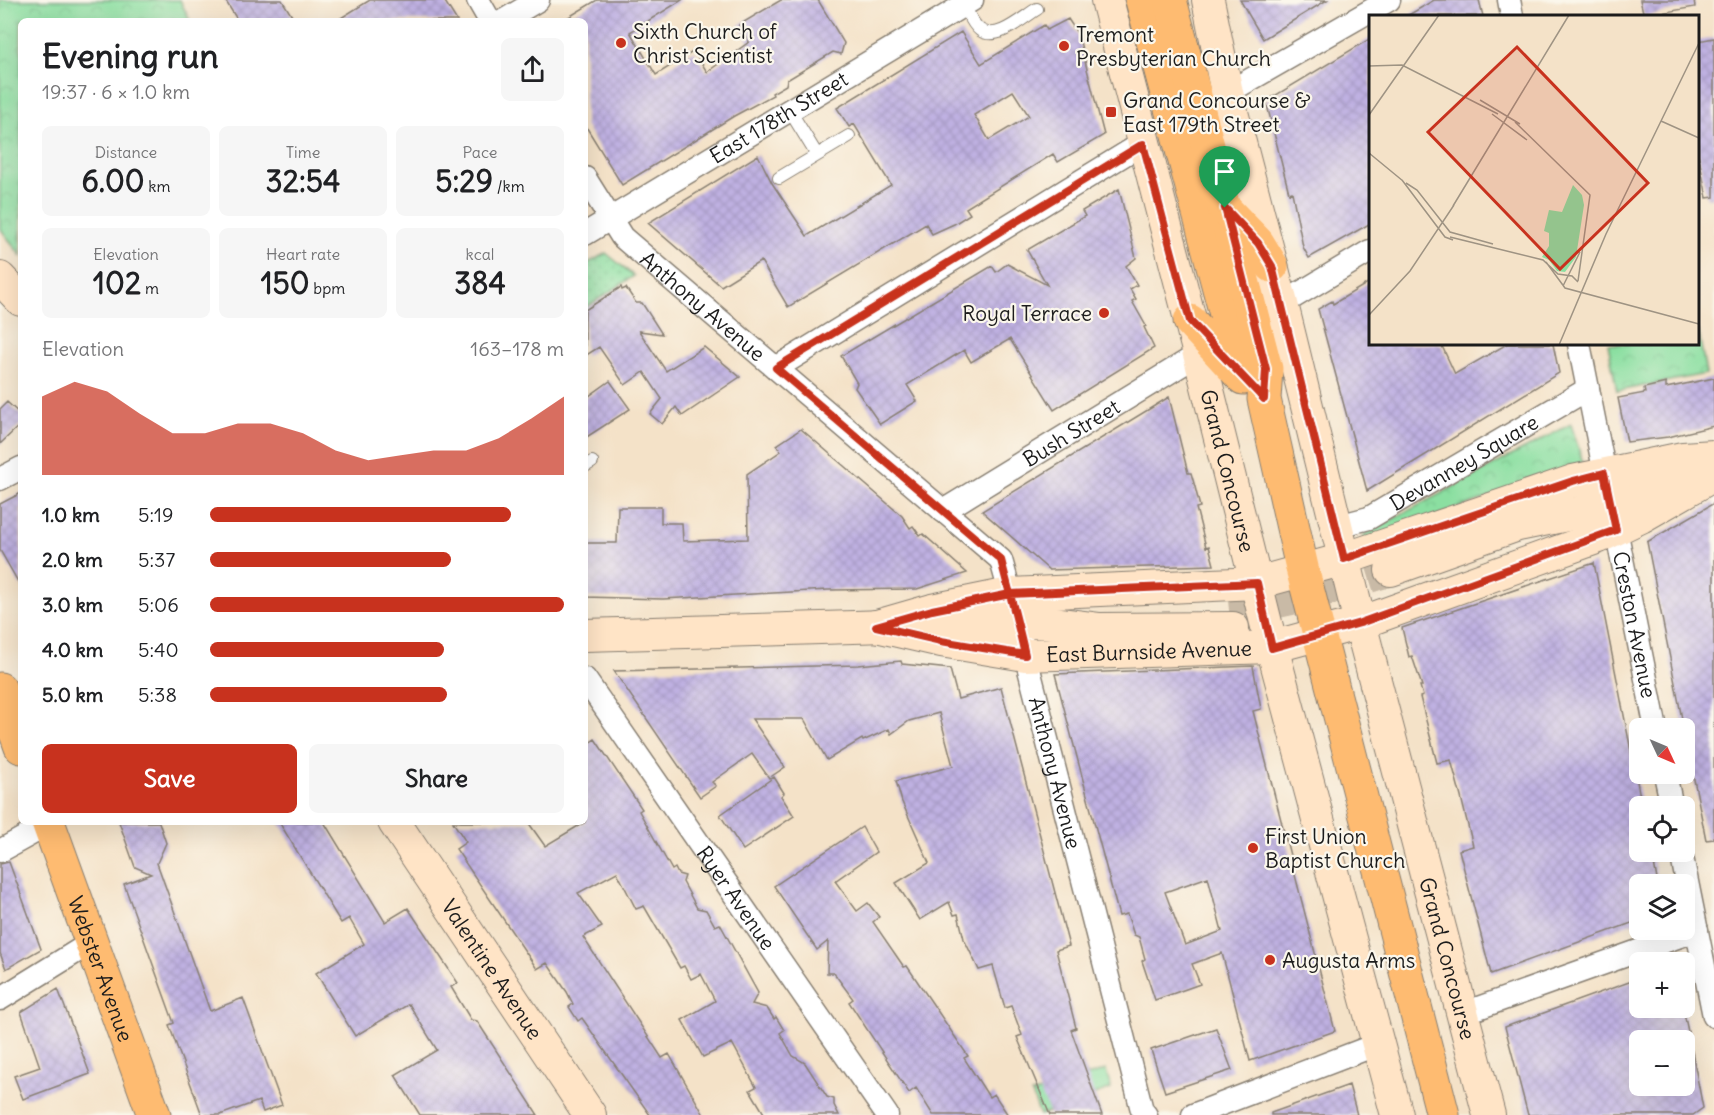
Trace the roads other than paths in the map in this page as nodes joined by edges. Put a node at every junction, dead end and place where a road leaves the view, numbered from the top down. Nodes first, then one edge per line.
1 (478, 0) edge
2 (538, 0) edge
3 (1107, 0) edge
4 (1142, 0) edge
5 (1170, 0) edge
6 (1208, 0) edge
7 (1389, 0) edge
8 (1509, 0) edge
9 (968, 3) edge
10 (1364, 6) edge
11 (1037, 9) dead end
12 (1512, 15) edge
13 (488, 18) edge
14 (508, 18) edge
15 (1227, 93) junction
16 (790, 111) junction
17 (849, 136) dead end
18 (1143, 144) junction
19 (817, 155) junction
20 (779, 178) dead end
21 (588, 183) edge
22 (1225, 208) junction
23 (610, 219) junction
24 (588, 232) edge
25 (1369, 252) edge
26 (1272, 266) junction
27 (1282, 304) junction
28 (1190, 321) junction
29 (1579, 345) edge
30 (1199, 354) junction
31 (776, 368) junction
32 (1253, 388) junction
33 (1588, 389) junction
34 (1714, 456) edge
35 (1714, 466) edge
36 (18, 470) edge
37 (1714, 474) edge
38 (0, 479) edge
39 (1610, 502) junction
40 (944, 511) junction
41 (1338, 526) junction
42 (1344, 559) junction
43 (1303, 572) junction
44 (1393, 579) tunnel mouth
45 (1257, 583) junction
46 (1025, 613) junction
47 (1231, 619) tunnel mouth
48 (1360, 623) junction
49 (876, 626) junction
50 (588, 635) edge
51 (1319, 636) junction
52 (1272, 648) junction
53 (1025, 655) junction
54 (588, 683) edge
55 (9, 697) edge
56 (1654, 718) edge
57 (18, 734) edge
58 (45, 825) edge
59 (49, 825) edge
60 (396, 825) edge
61 (0, 851) edge
62 (1683, 862) edge
63 (1697, 930) junction
64 (92, 942) junction
65 (0, 999) edge
66 (1464, 1013) junction
67 (1714, 1016) edge
68 (1378, 1044) junction
69 (154, 1115) edge
70 (590, 1115) edge
71 (887, 1115) edge
72 (1146, 1115) edge
73 (1193, 1115) edge
74 (1396, 1115) edge
75 (1443, 1115) edge
76 (1489, 1115) edge

1 - 13 street
2 - 14 street
3 - 18 street, Grand Concourse
4 - 32 main road, Grand Concourse
5 - 22 main road, Grand Concourse
6 - 15 street, Grand Concourse
7 - 10 street
8 - 12 street
9 - 11 lane
9 - 16 street, East 178th Street
10 - 15 street
15 - 26 street, Grand Concourse
16 - 19 lane
16 - 23 street, East 178th Street
17 - 19 lane
18 - 28 street, Grand Concourse
18 - 31 street
19 - 20 lane
21 - 23 street, Anthony Avenue
22 - 26 main road
22 - 32 main road, Grand Concourse
23 - 24 street, East 178th Street
23 - 31 street, Anthony Avenue
25 - 27 street
26 - 27 street, Grand Concourse
27 - 41 street, Grand Concourse
28 - 30 street, Grand Concourse
28 - 32 main road
29 - 33 street, Creston Avenue
30 - 40 street, Bush Street
30 - 45 street, Grand Concourse
31 - 40 street, Anthony Avenue
32 - 43 main road, Grand Concourse
33 - 39 street, Creston Avenue
33 - 41 street, Devanney Square
34 - 39 street, East Burnside Avenue
35 - 39 street, East Burnside Avenue
36 - 38 street
37 - 39 street, East Burnside Avenue
39 - 42 street, East Burnside Avenue
39 - 44 street, East Burnside Avenue
39 - 48 street, East Burnside Avenue
39 - 56 street, Creston Avenue
40 - 46 street, Anthony Avenue
41 - 42 street, Grand Concourse
42 - 43 street, East Burnside Avenue
42 - 48 street, Grand Concourse
43 - 45 street, East Burnside Avenue
43 - 51 main road, Grand Concourse
45 - 46 street, East Burnside Avenue
45 - 52 street, Grand Concourse
46 - 47 street, East Burnside Avenue
46 - 49 street, East Burnside Avenue
46 - 53 street, Anthony Avenue
48 - 51 street, East Burnside Avenue
48 - 66 street, Grand Concourse
49 - 50 street, East Burnside Avenue
49 - 53 street, East Burnside Avenue
51 - 52 street, East Burnside Avenue
51 - 75 main road, Grand Concourse
52 - 53 street, East Burnside Avenue
52 - 68 street, Grand Concourse
53 - 72 street, Anthony Avenue
54 - 71 street, Ryer Avenue
55 - 57 main road
58 - 61 street
59 - 64 main road, Webster Avenue
60 - 70 street, Valentine Avenue
62 - 63 street
63 - 66 street
63 - 67 street
64 - 65 street
64 - 69 main road, Webster Avenue
66 - 76 street, Grand Concourse
68 - 73 street
68 - 74 street, Grand Concourse

